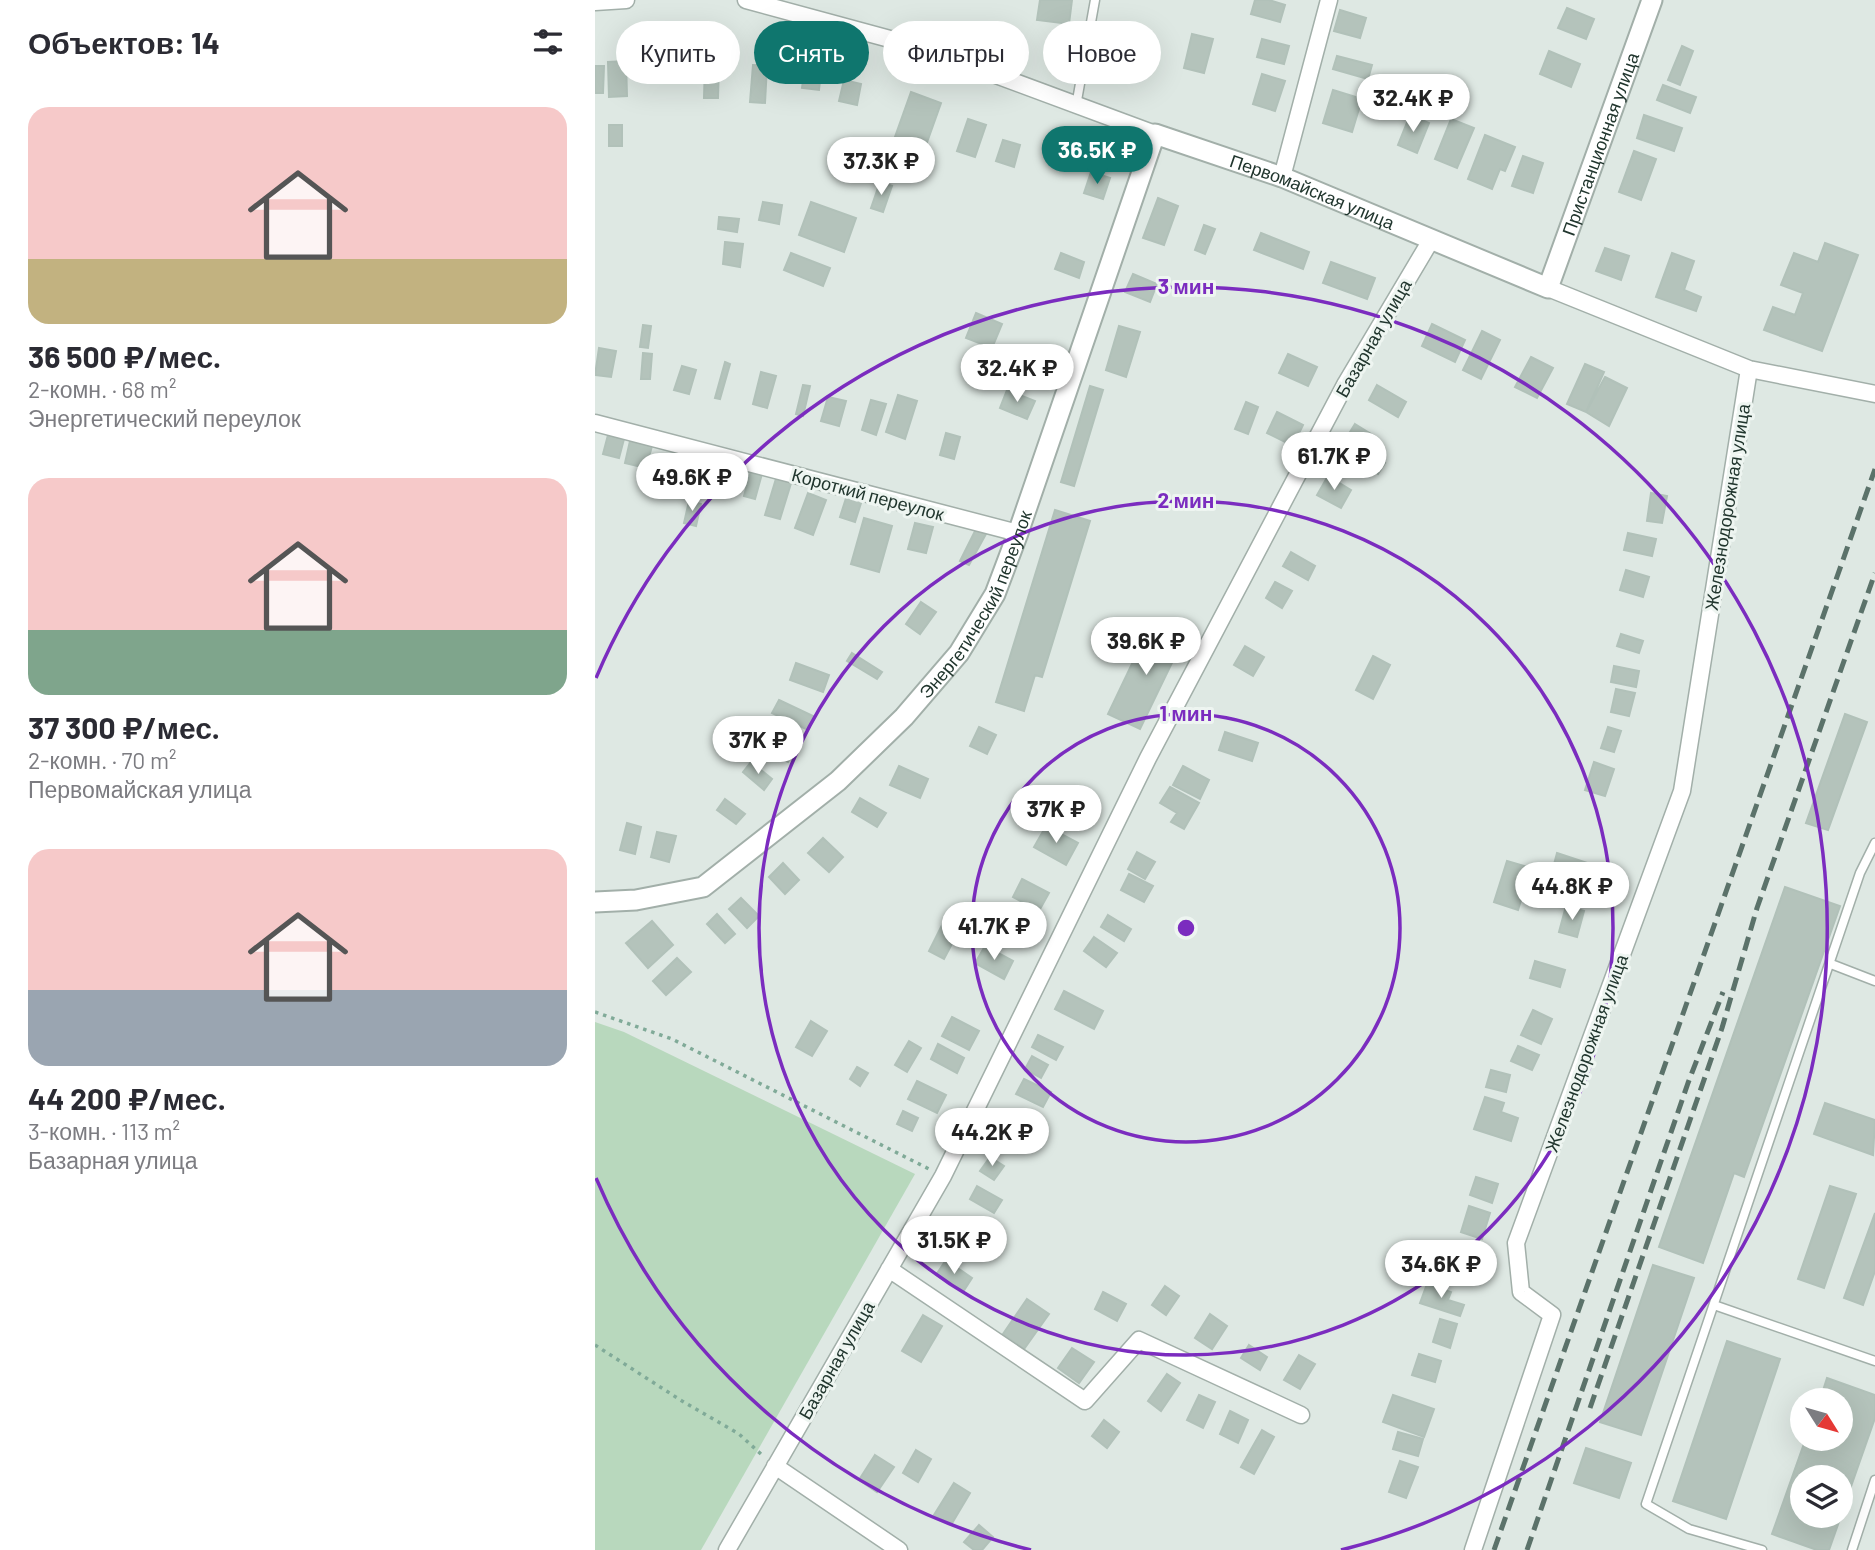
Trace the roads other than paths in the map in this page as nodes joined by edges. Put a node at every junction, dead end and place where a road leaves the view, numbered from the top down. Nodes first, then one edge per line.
1 (627, 0) edge
2 (746, 0) edge
3 (1095, 0) edge
4 (1329, 0) edge
5 (1651, 0) edge
6 (595, 2) edge
7 (1076, 106) junction
8 (1155, 134) junction
9 (1282, 177) junction
10 (1431, 240) junction
11 (1548, 288) junction
12 (1749, 369) junction
13 (1875, 394) edge
14 (595, 423) edge
15 (1018, 533) junction
16 (1875, 843) edge
17 (595, 902) edge
18 (1831, 964) junction
19 (1875, 981) edge
20 (888, 1269) junction
21 (1714, 1305) junction
22 (1875, 1361) edge
23 (1301, 1415) dead end
24 (775, 1466) junction
25 (1875, 1480) edge
26 (727, 1550) edge
27 (899, 1550) edge
28 (1473, 1550) edge
29 (1762, 1550) edge
30 (1852, 1550) edge

1 - 6 street
2 - 7 street, Первомайская улица
3 - 7 lane
4 - 9 street
5 - 11 street, Пристанционная улица
7 - 8 street, Первомайская улица
8 - 9 street, Первомайская улица
8 - 15 street, Энергетический переулок
9 - 10 street, Первомайская улица
10 - 11 street, Первомайская улица
10 - 20 street, Базарная улица
11 - 12 street, Первомайская улица
12 - 13 street, Первомайская улица
12 - 28 street, Железнодорожная улица
14 - 15 street, Короткий переулок
15 - 17 street, Энергетический переулок
16 - 18 lane
18 - 19 lane
18 - 21 lane
20 - 23 street
20 - 24 street, Базарная улица
21 - 22 lane
21 - 29 lane
24 - 26 street, Базарная улица
24 - 27 street
25 - 30 lane

